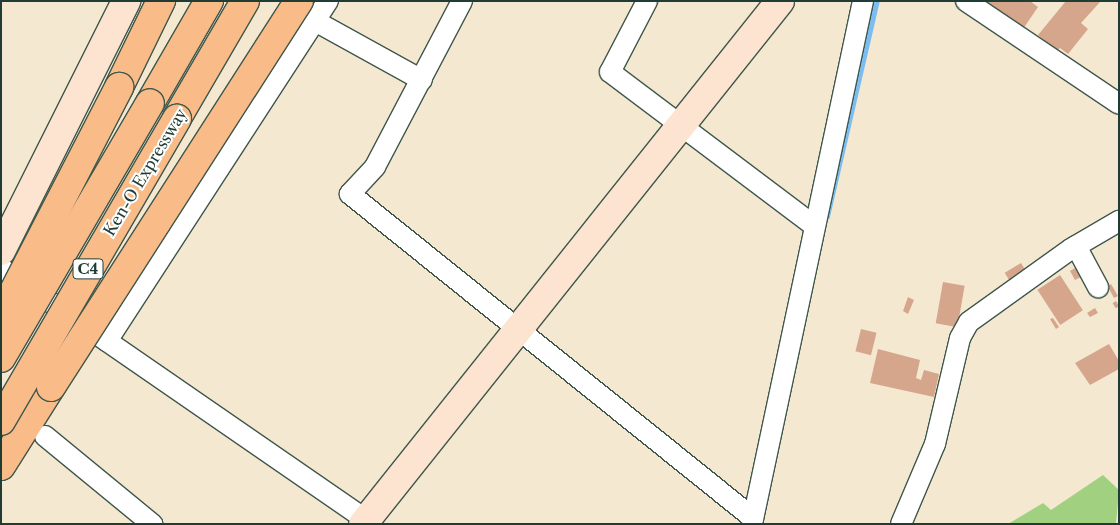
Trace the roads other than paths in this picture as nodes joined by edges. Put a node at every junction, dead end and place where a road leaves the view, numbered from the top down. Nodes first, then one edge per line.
1 (126, 1) edge
2 (162, 1) edge
3 (209, 1) edge
4 (245, 1) edge
5 (328, 1) edge
6 (462, 1) edge
7 (647, 1) edge
8 (780, 1) edge
9 (863, 1) edge
10 (966, 1) edge
11 (307, 11) edge
12 (422, 80) junction
13 (1119, 104) edge
14 (681, 126) junction
15 (1119, 221) edge
16 (814, 226) junction
17 (1076, 246) junction
18 (1, 251) edge
19 (1, 268) edge
20 (1098, 287) dead end
21 (1, 316) edge
22 (519, 330) junction
23 (108, 341) junction
24 (1, 358) edge
25 (1, 421) edge
26 (45, 436) dead end
27 (1, 466) edge
28 (752, 521) edge
29 (365, 523) edge
30 (152, 524) edge
31 (901, 524) edge

1 - 18 street
2 - 21 highway, bridge
3 - 24 highway, Ken-O Expressway / C4, bridge
4 - 25 highway, Ken-O Expressway / C4, bridge
5 - 11 street
6 - 12 street
7 - 14 street
8 - 14 street
9 - 16 street
10 - 13 street
11 - 12 street
11 - 23 street
11 - 27 highway, bridge
12 - 22 street
14 - 16 street
14 - 22 street
15 - 17 street
16 - 28 street
17 - 20 street
17 - 31 street
19 - 23 street
22 - 28 street
22 - 29 street
23 - 29 street
26 - 30 street

